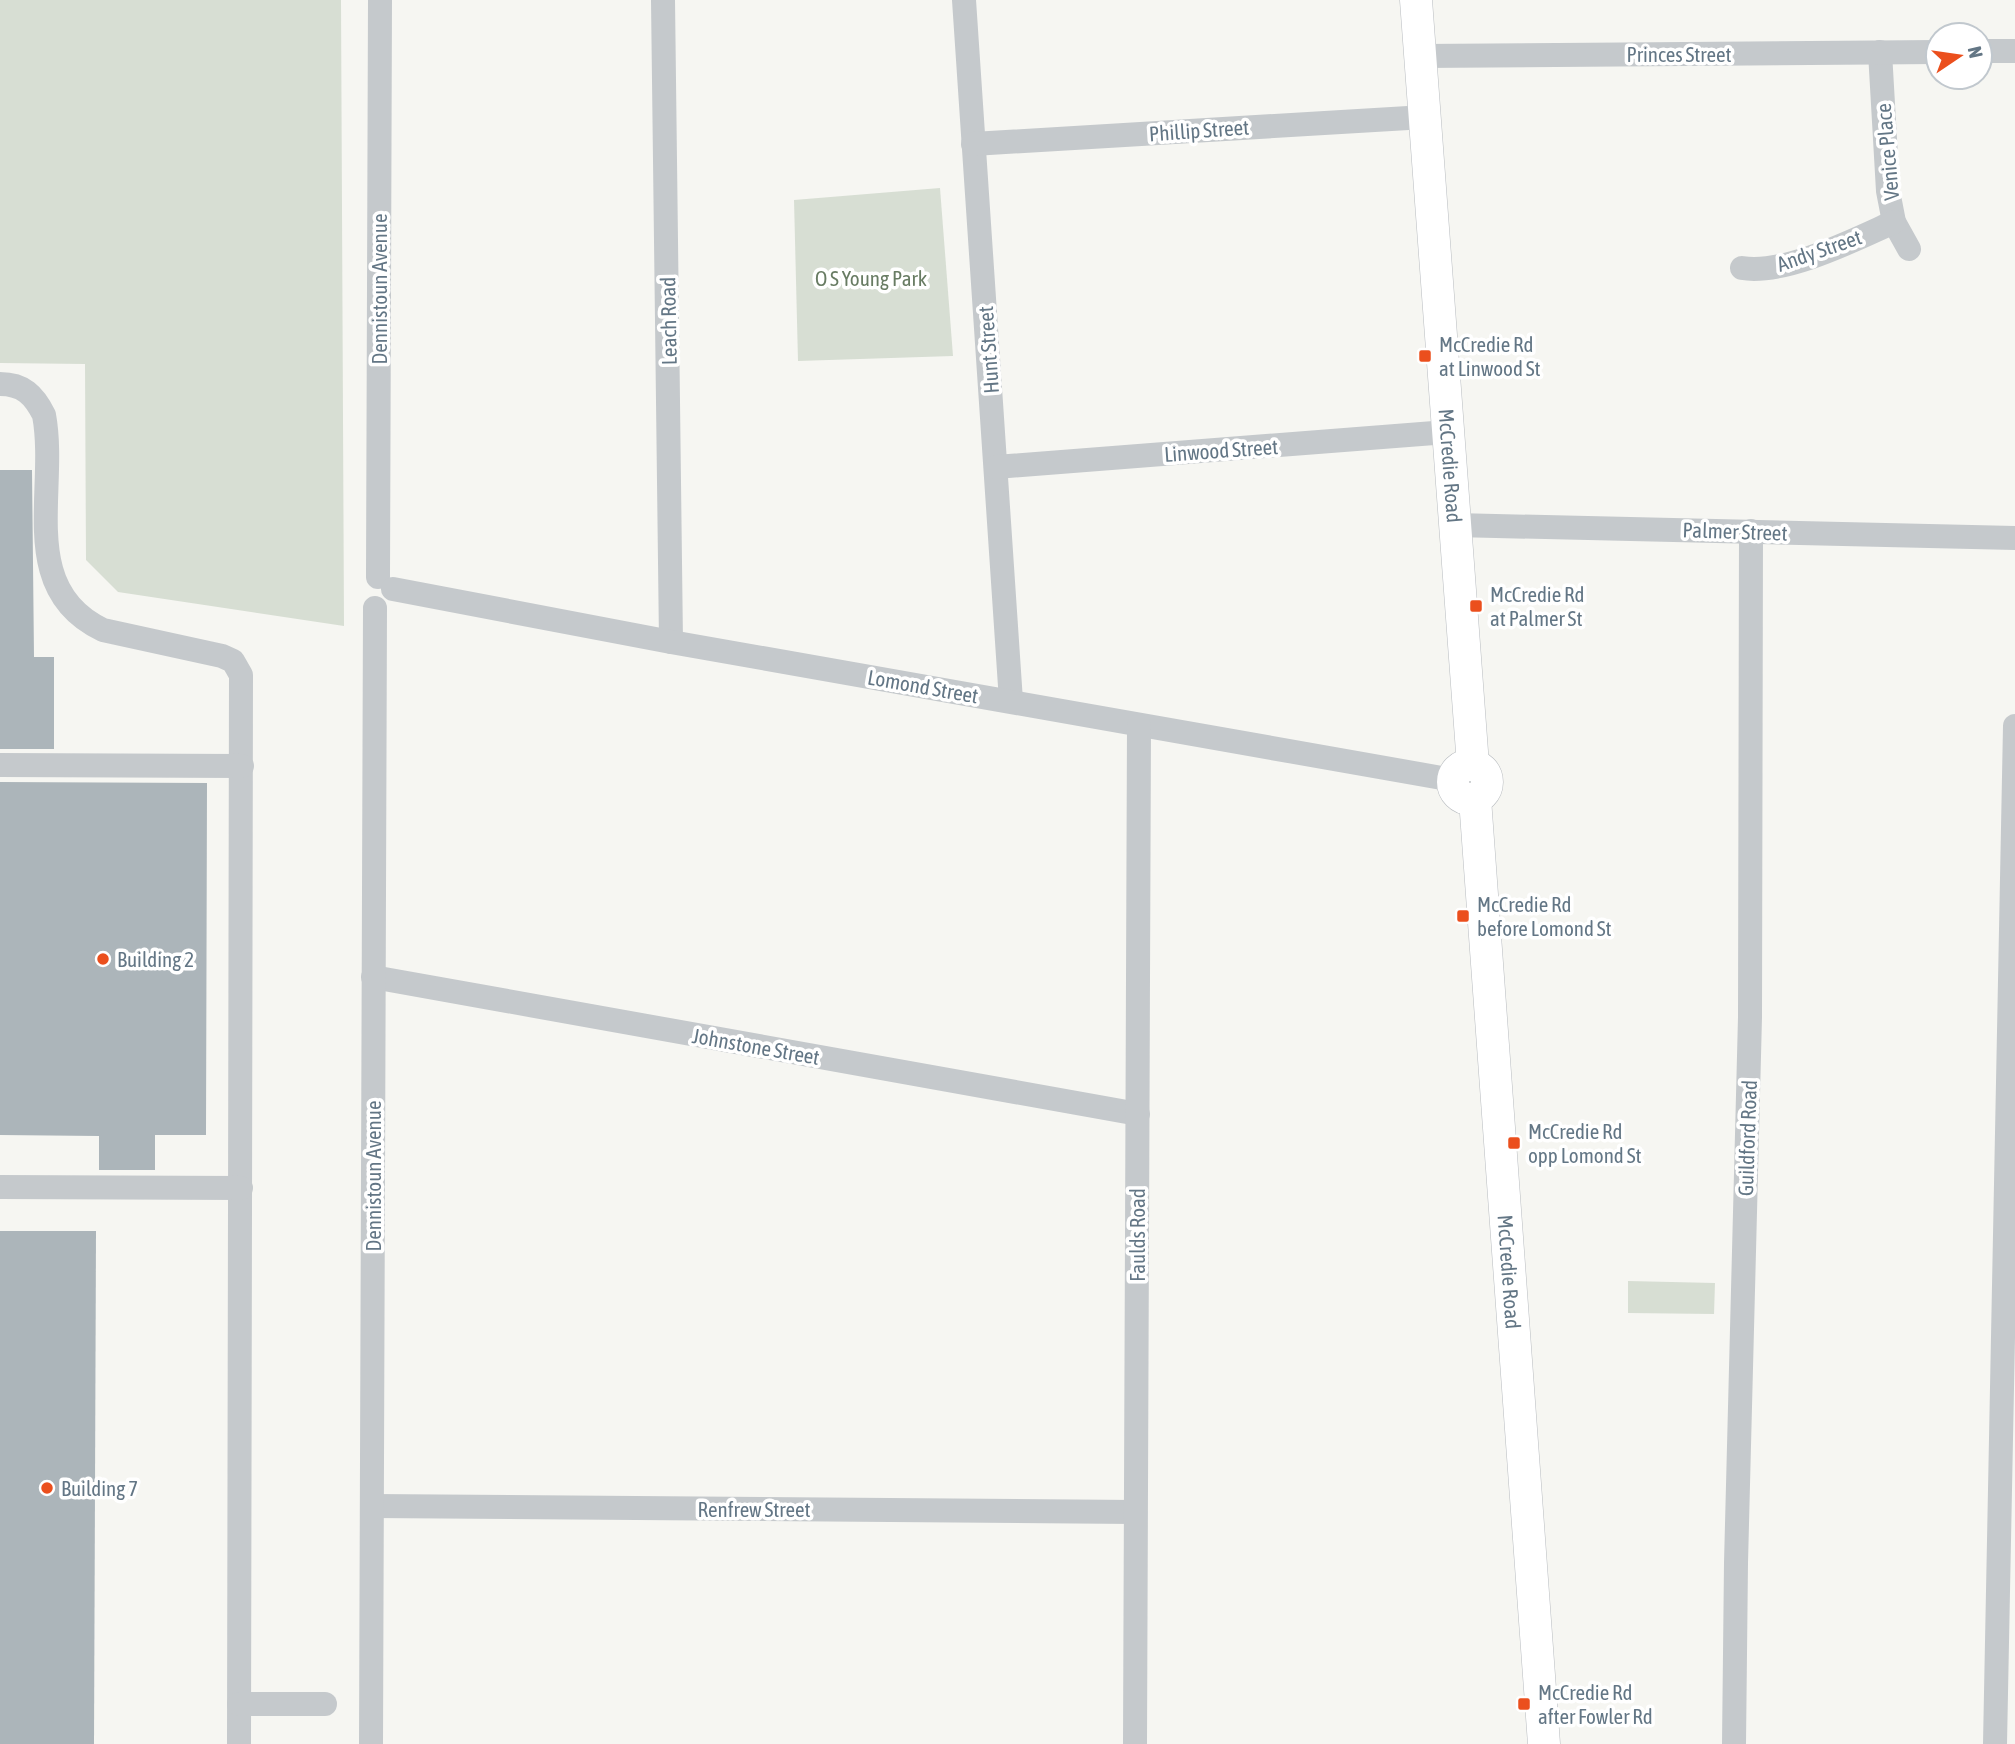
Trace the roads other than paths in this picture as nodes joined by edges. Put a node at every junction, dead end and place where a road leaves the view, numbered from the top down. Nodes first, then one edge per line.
1 (380, 0) edge
2 (663, 0) edge
3 (964, 0) edge
4 (1416, 0) edge
5 (1924, 51) edge
6 (1994, 51) edge
7 (2015, 51) edge
8 (1881, 52) junction
9 (1421, 56) junction
10 (1425, 117) junction
11 (973, 144) junction
12 (1894, 222) junction
13 (1909, 248) dead end
14 (1742, 268) dead end
15 (0, 384) edge
16 (1447, 432) junction
17 (996, 467) junction
18 (1455, 524) junction
19 (1751, 531) junction
20 (2015, 538) edge
21 (385, 583) junction
22 (671, 642) junction
23 (1011, 701) junction
24 (1139, 726) junction
25 (2015, 726) edge
26 (0, 765) edge
27 (242, 766) junction
28 (1467, 781) junction
29 (373, 977) junction
30 (1138, 1114) junction
31 (0, 1186) edge
32 (241, 1188) junction
33 (372, 1506) junction
34 (1135, 1512) junction
35 (239, 1704) junction
36 (325, 1704) dead end
37 (239, 1744) edge
38 (371, 1744) edge
39 (1135, 1744) edge
40 (1544, 1744) edge
41 (1734, 1744) edge
42 (1995, 1744) edge

1 - 21 street, Dennistoun Avenue
2 - 22 street, Leach Road
3 - 11 street, Hunt Street
4 - 9 main road, McCredie Road
5 - 8 street, Princes Street
6 - 7 street
8 - 9 street, Princes Street
8 - 12 street, Venice Place
9 - 10 main road, McCredie Road
10 - 11 street, Phillip Street
10 - 16 main road, McCredie Road
11 - 17 street, Hunt Street
12 - 13 street, Venice Place
12 - 14 street, Andy Street
15 - 27 street
16 - 17 street, Linwood Street
16 - 18 main road, McCredie Road
17 - 23 street, Hunt Street
18 - 19 street, Palmer Street
18 - 28 main road, McCredie Road
19 - 20 street, Palmer Street
19 - 41 street, Guildford Road
21 - 22 street, Lomond Street
21 - 29 street, Dennistoun Avenue
22 - 23 street, Lomond Street
23 - 24 street, Lomond Street
24 - 28 street, Lomond Street
24 - 30 street, Faulds Road
25 - 42 street
26 - 27 street
27 - 32 street
28 - 40 main road, McCredie Road
29 - 30 street, Johnstone Street
29 - 33 street, Dennistoun Avenue
30 - 34 street, Faulds Road
31 - 32 street
32 - 35 street
33 - 34 street, Renfrew Street
33 - 38 street, Dennistoun Avenue
34 - 39 street, Faulds Road
35 - 36 street
35 - 37 street

